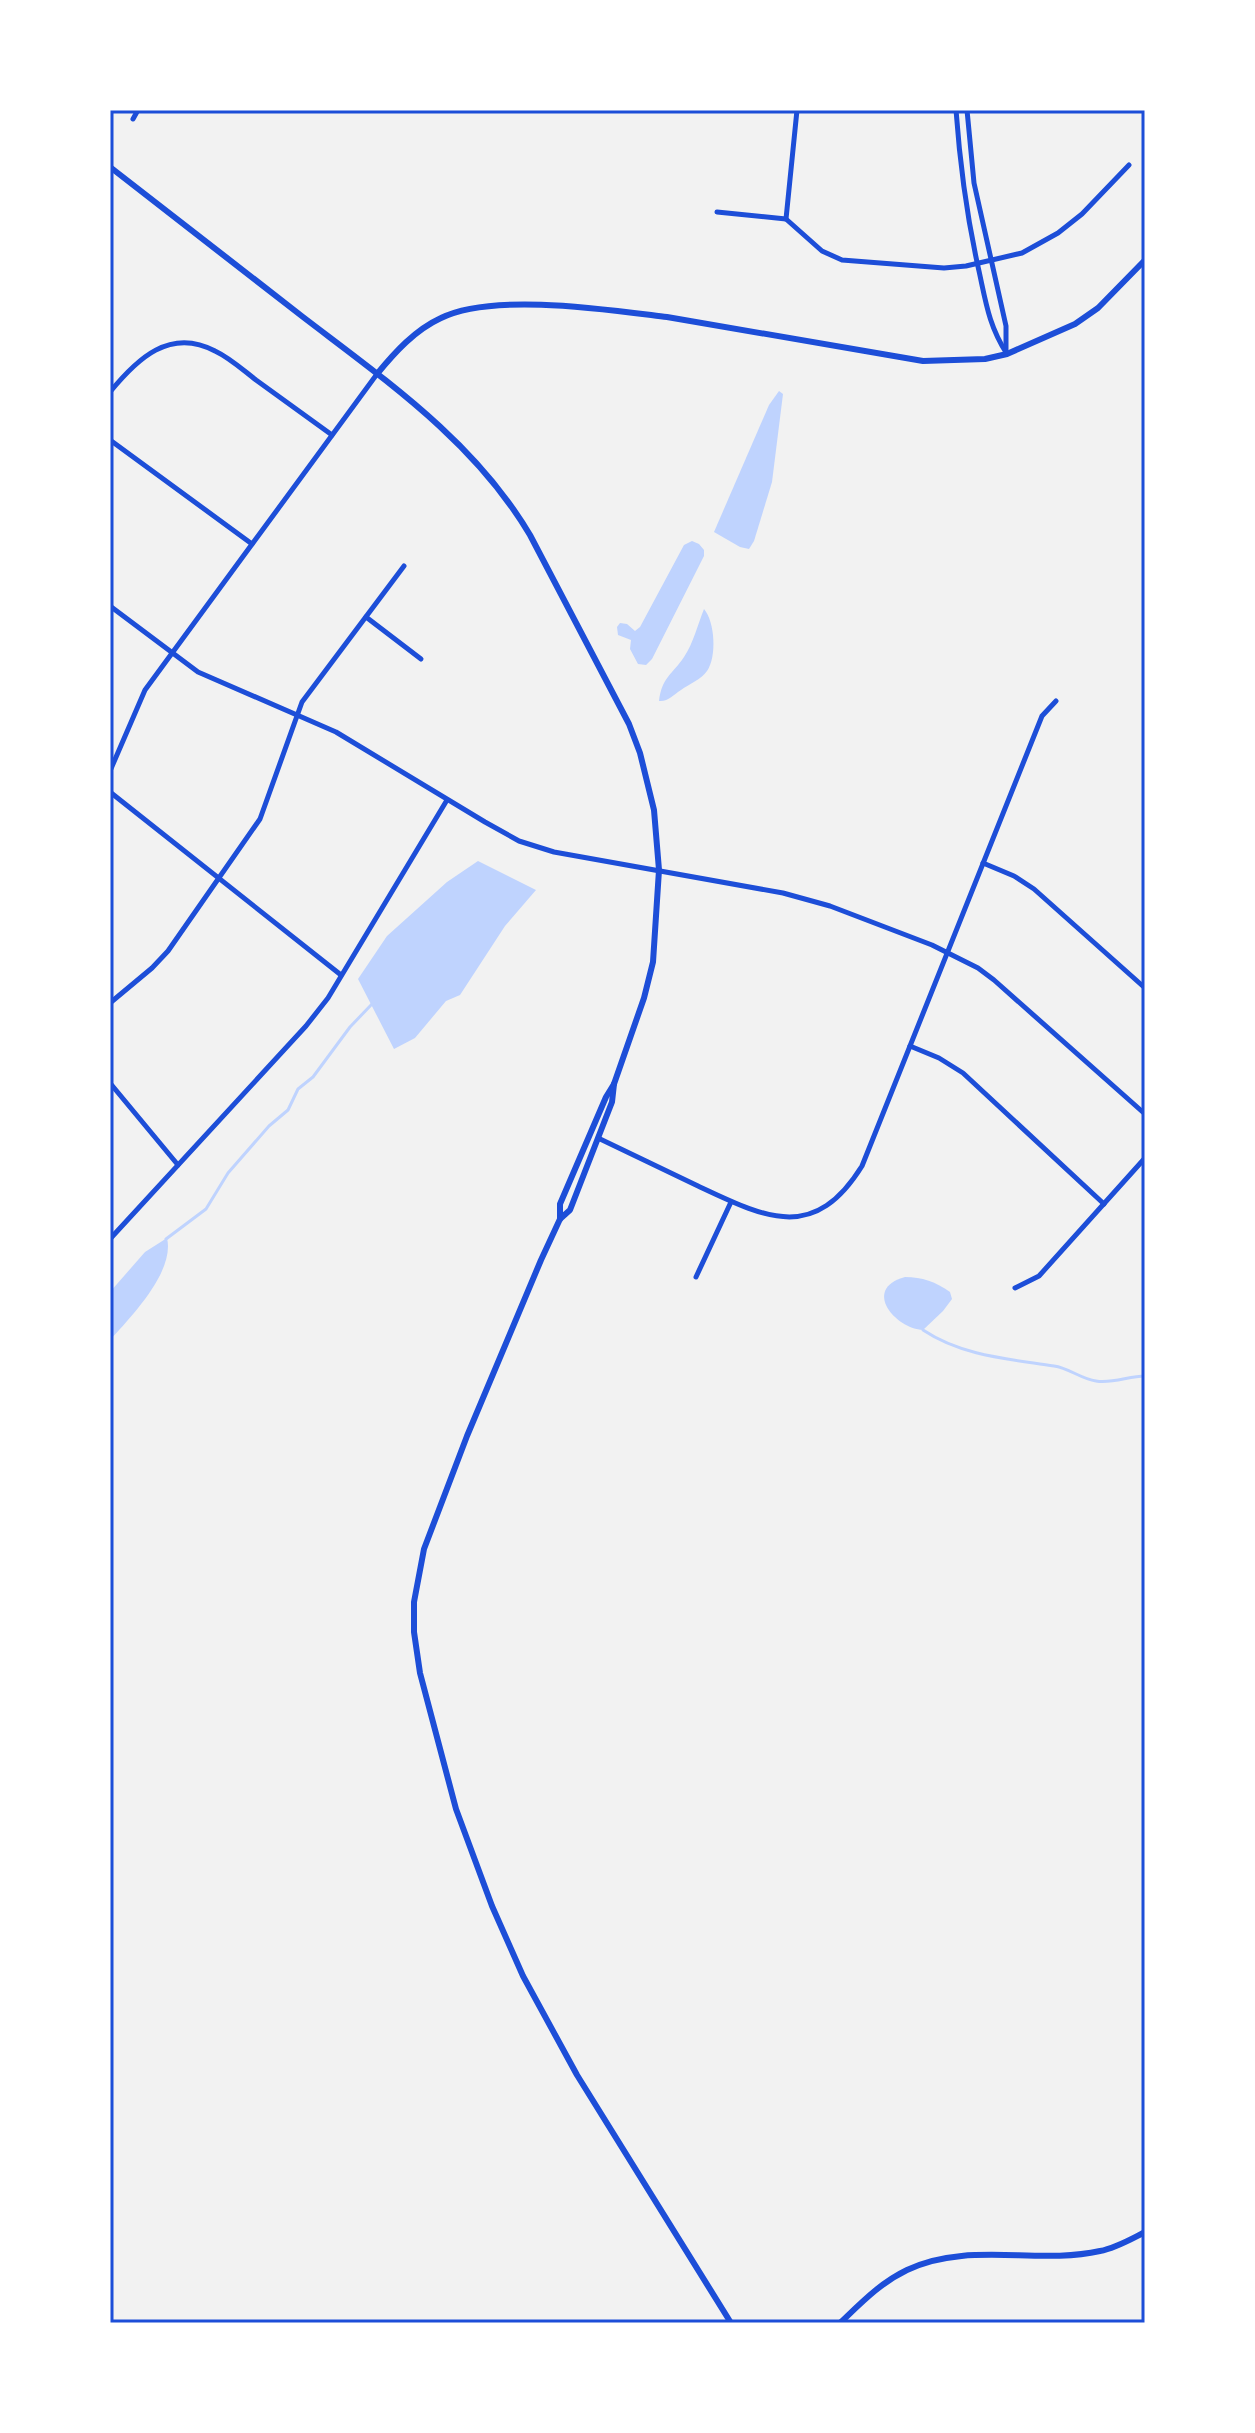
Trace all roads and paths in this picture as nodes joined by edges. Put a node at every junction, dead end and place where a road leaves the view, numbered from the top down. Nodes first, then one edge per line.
1 (138, 110) edge
2 (797, 110) edge
3 (956, 110) edge
4 (967, 110) edge
5 (133, 119) dead end
6 (1129, 165) dead end
7 (110, 167) edge
8 (717, 212) dead end
9 (786, 219) junction
10 (991, 260) junction
11 (1145, 260) edge
12 (978, 264) junction
13 (1007, 354) junction
14 (377, 374) junction
15 (110, 392) edge
16 (332, 435) junction
17 (110, 440) edge
18 (252, 544) junction
19 (404, 566) dead end
20 (110, 606) edge
21 (366, 617) junction
22 (172, 653) junction
23 (421, 659) dead end
24 (1056, 701) dead end
25 (296, 714) junction
26 (110, 771) edge
27 (110, 792) edge
28 (447, 800) junction
29 (983, 863) junction
30 (659, 870) junction
31 (218, 877) junction
32 (947, 953) junction
33 (342, 975) junction
34 (1145, 988) edge
35 (110, 1003) edge
36 (910, 1046) junction
37 (110, 1083) edge
38 (614, 1084) junction
39 (1145, 1114) edge
40 (598, 1138) junction
41 (1145, 1158) edge
42 (178, 1165) junction
43 (731, 1202) junction
44 (1104, 1204) junction
45 (560, 1219) junction
46 (110, 1239) edge
47 (696, 1277) dead end
48 (1015, 1288) dead end
49 (1145, 2232) edge
50 (731, 2323) edge
51 (840, 2323) edge

1 - 5 street
2 - 9 street
3 - 12 street
4 - 10 street
6 - 10 street
7 - 14 street
8 - 9 street
9 - 12 street
10 - 12 street
10 - 13 street
11 - 13 street
12 - 13 street
13 - 14 street
14 - 16 street
14 - 30 street
15 - 16 street
16 - 18 street
17 - 18 street
18 - 22 street
19 - 21 street
20 - 22 street
21 - 23 street
21 - 25 street
22 - 25 street
22 - 26 street
24 - 29 street
25 - 28 street
25 - 31 street
27 - 31 street
28 - 30 street
28 - 33 street
29 - 32 street
29 - 34 street
30 - 32 street
30 - 38 street
31 - 33 street
31 - 35 street
32 - 36 street
32 - 39 street
33 - 42 street
36 - 43 street
36 - 44 street
37 - 42 street
38 - 40 street
38 - 45 street
40 - 43 street
40 - 45 street
41 - 44 street
42 - 46 street
43 - 47 street
44 - 48 street
45 - 50 street
49 - 51 street

